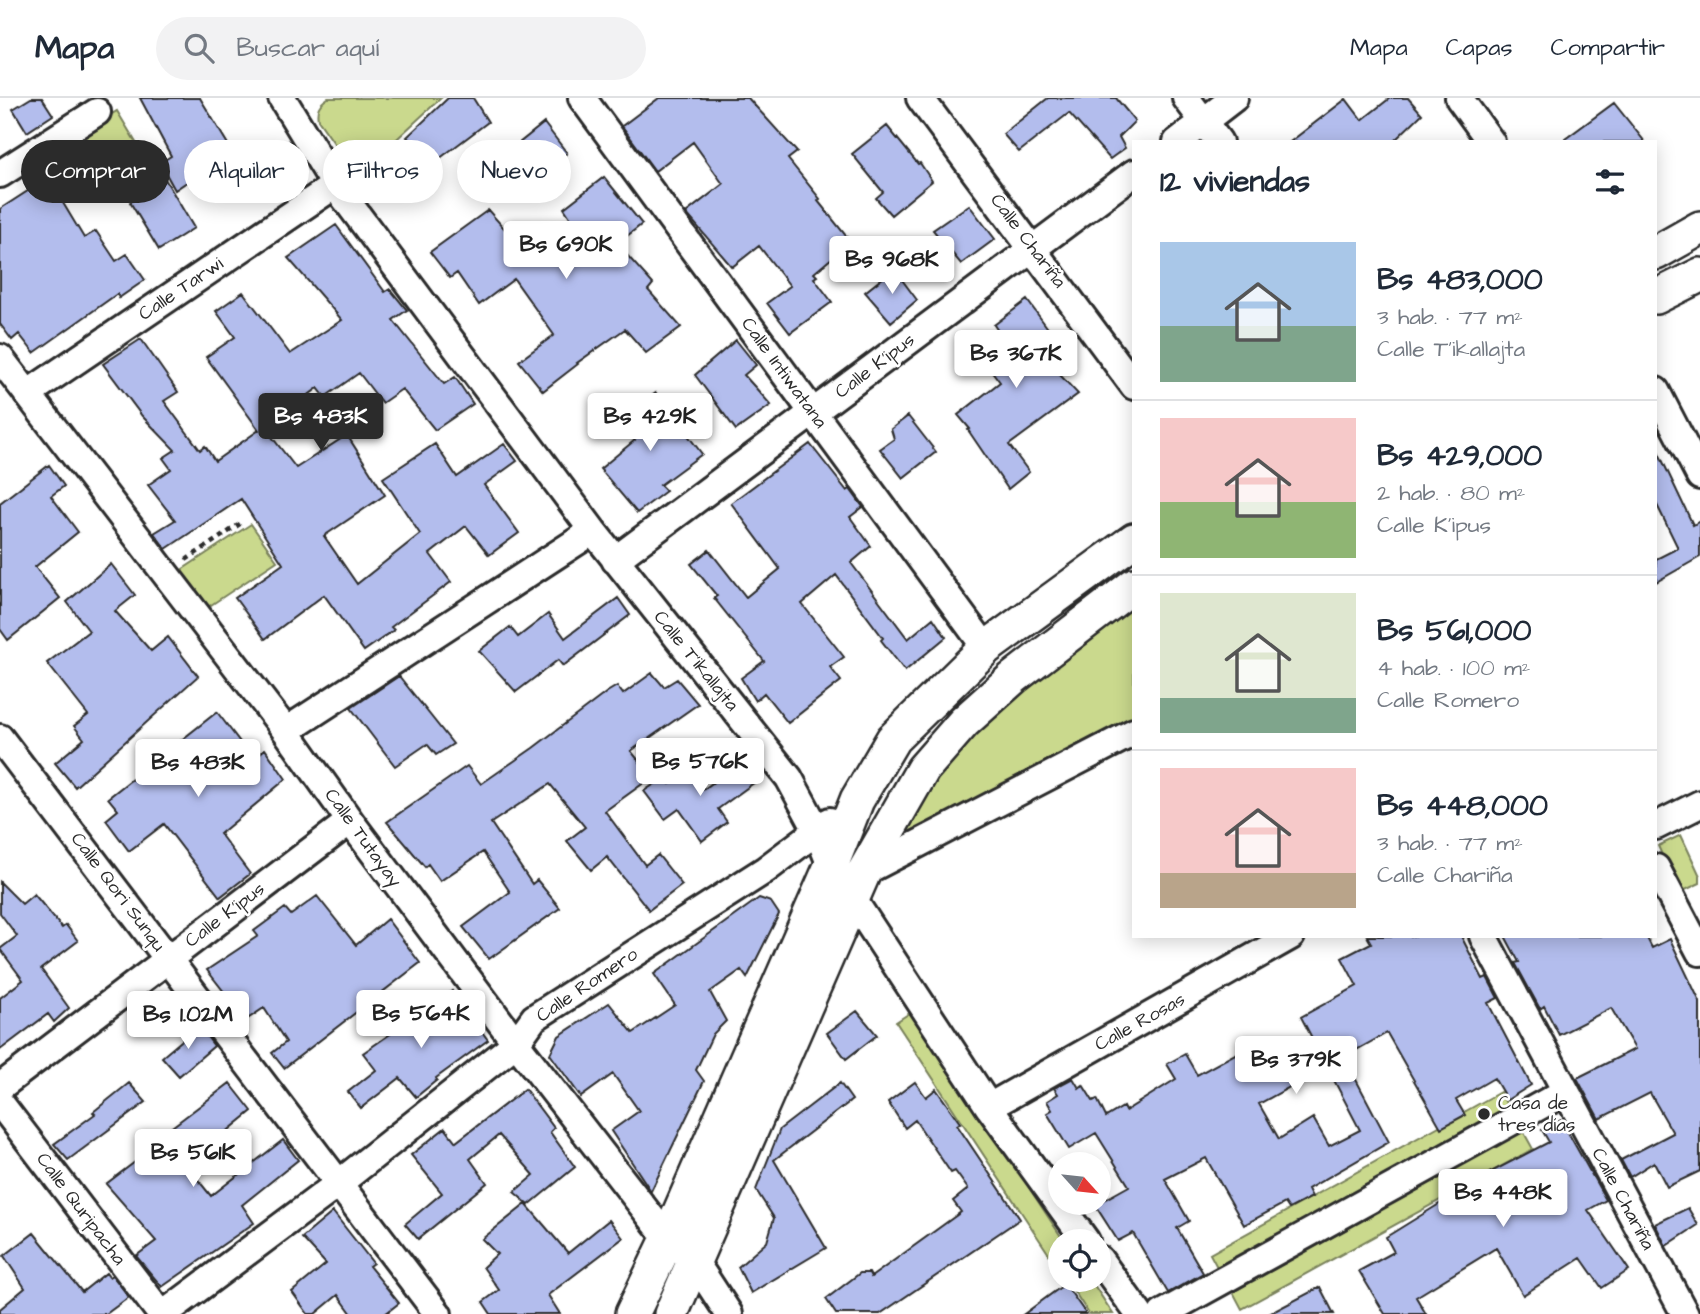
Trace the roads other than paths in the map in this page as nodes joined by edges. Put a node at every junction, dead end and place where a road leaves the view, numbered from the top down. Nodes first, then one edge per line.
1 (582, 98) edge
2 (920, 98) edge
3 (1186, 98) edge
4 (1234, 98) edge
5 (1459, 98) edge
6 (288, 100) edge
7 (97, 112) dead end
8 (1211, 132) edge
9 (1184, 140) edge
10 (1490, 140) edge
11 (323, 163) edge
12 (0, 174) edge
13 (1132, 174) edge
14 (323, 193) edge
15 (348, 203) edge
16 (1700, 228) edge
17 (1033, 247) junction
18 (1657, 252) edge
19 (1700, 275) edge
20 (1657, 297) edge
21 (0, 358) edge
22 (1132, 383) edge
23 (1657, 393) edge
24 (27, 394) junction
25 (814, 412) junction
26 (1700, 476) edge
27 (593, 531) junction
28 (1132, 541) edge
29 (615, 560) junction
30 (1132, 587) edge
31 (986, 648) junction
32 (286, 731) junction
33 (1132, 733) edge
34 (0, 738) edge
35 (857, 800) junction
36 (1700, 804) edge
37 (350, 821) junction
38 (1657, 826) edge
39 (817, 830) junction
40 (831, 866) junction
41 (1657, 870) edge
42 (859, 885) junction
43 (1287, 938) edge
44 (1484, 938) edge
45 (1700, 952) edge
46 (168, 958) junction
47 (516, 1042) junction
48 (0, 1087) edge
49 (1565, 1092) junction
50 (0, 1103) edge
51 (989, 1107) junction
52 (338, 1184) junction
53 (1077, 1229) edge
54 (668, 1239) junction
55 (695, 1262) junction
56 (1111, 1276) edge
57 (162, 1314) edge
58 (438, 1314) edge
59 (632, 1314) edge
60 (671, 1314) edge
61 (729, 1314) edge
62 (1139, 1314) edge
63 (1161, 1314) edge
64 (1685, 1314) edge

1 - 25 street, Calle Intiwatana
2 - 17 street, Calle Chariña
3 - 8 street
4 - 8 street
5 - 10 street
6 - 11 street, Calle T'ikallajta
7 - 12 street
8 - 9 street
13 - 17 street, Calle K'ipus
14 - 24 street, Calle Tarwi
15 - 27 street, Calle T'ikallajta
16 - 18 main road
17 - 22 street, Calle Chariña
17 - 25 street, Calle K'ipus
19 - 20 main road
21 - 24 street, Calle Tutayay
23 - 26 street
24 - 32 street, Calle Tutayay
25 - 29 street, Calle K'ipus
25 - 31 street, Calle Intiwatana
27 - 29 street, Calle T'ikallajta
27 - 32 street
28 - 31 main road
29 - 39 street, Calle T'ikallajta
30 - 42 main road
31 - 35 main road
32 - 37 street, Calle Tutayay
33 - 42 street
34 - 46 street, Calle Qori Sunqu
35 - 39 street, Calle Romero
35 - 40 main road
36 - 38 street
37 - 46 street, Calle K'ipus
37 - 47 street, Calle Tutayay
39 - 40 street, Calle T'ikallajta
39 - 47 street, Calle Romero
40 - 42 street, Calle T'ikallajta
40 - 54 main road
41 - 45 street
42 - 51 street, Calle T'ikallajta
42 - 55 main road
43 - 51 street, Calle Rosas
44 - 49 street, Calle Chariña
46 - 48 street, Calle K'ipus
46 - 52 street, Calle Qori Sunqu
47 - 52 street, Calle Romero
47 - 54 street, Calle Tutayay
49 - 63 street
49 - 64 street, Calle Chariña
50 - 57 street, Calle Quripacha
51 - 53 street, Calle T'ikallajta
52 - 57 street, Calle Romero
52 - 58 street, Calle Qori Sunqu
54 - 55 street, Calle Tutayay
54 - 59 main road
55 - 60 main road
55 - 61 street, Calle Tutayay
56 - 62 street

